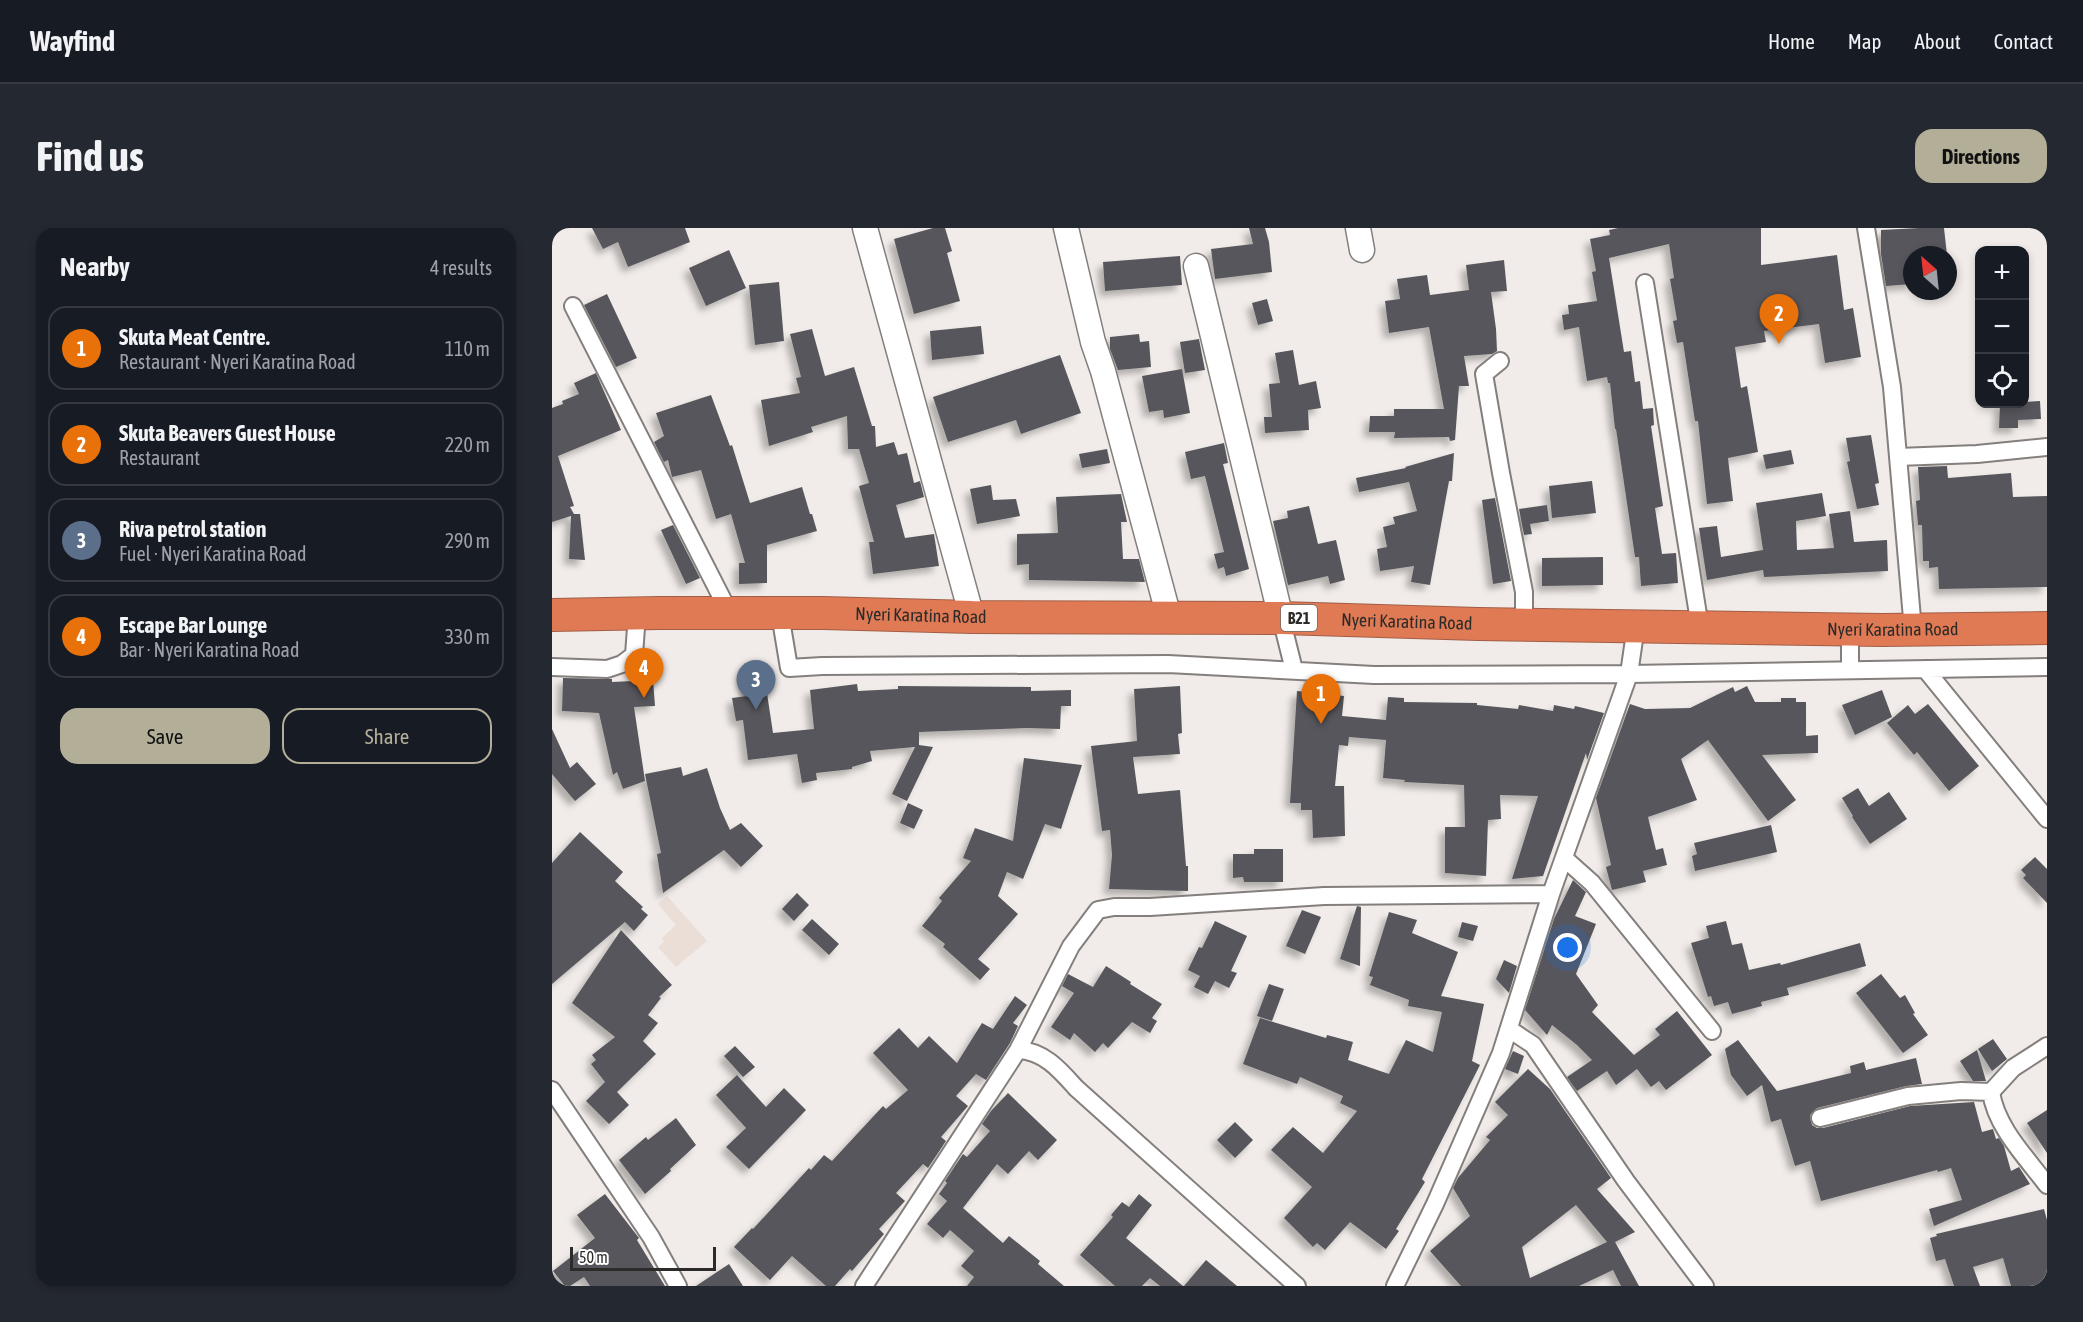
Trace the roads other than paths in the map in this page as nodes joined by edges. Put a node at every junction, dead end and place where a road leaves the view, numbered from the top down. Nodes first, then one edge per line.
1 (865, 228) edge
2 (1066, 228) edge
3 (1866, 228) edge
4 (1196, 266) dead end
5 (1645, 283) dead end
6 (573, 306) dead end
7 (1500, 362) dead end
8 (2047, 447) edge
9 (1898, 457) junction
10 (729, 612) junction
11 (636, 614) junction
12 (780, 614) junction
13 (552, 615) edge
14 (972, 617) junction
15 (1169, 617) junction
16 (1281, 618) junction
17 (1524, 624) junction
18 (1636, 626) junction
19 (1700, 627) junction
20 (2047, 628) edge
21 (1850, 629) junction
22 (1914, 630) junction
23 (552, 667) edge
24 (2047, 668) edge
25 (1925, 669) junction
26 (1294, 670) junction
27 (1850, 670) junction
28 (1629, 674) junction
29 (2047, 819) edge
30 (1564, 858) junction
31 (1551, 894) junction
32 (1509, 1029) junction
33 (1712, 1031) dead end
34 (2047, 1046) edge
35 (1018, 1050) junction
36 (552, 1090) edge
37 (1991, 1092) junction
38 (1820, 1118) dead end
39 (2047, 1185) edge
40 (678, 1286) edge
41 (864, 1286) edge
42 (1297, 1286) edge
43 (1395, 1286) edge
44 (1705, 1286) edge

1 - 14 street
2 - 15 street
3 - 9 street
4 - 16 street
5 - 19 street
6 - 10 street
7 - 17 street
8 - 9 street
9 - 22 street
10 - 11 highway, Nyeri Karatina Road / B21
10 - 12 highway, Nyeri Karatina Road / B21
11 - 13 highway, Nyeri Karatina Road / B21
11 - 23 street
12 - 14 highway, Nyeri Karatina Road / B21
12 - 26 street
14 - 15 highway, Nyeri Karatina Road / B21
15 - 16 highway, Nyeri Karatina Road / B21
16 - 17 highway, Nyeri Karatina Road / B21
16 - 26 street
17 - 18 highway, Nyeri Karatina Road / B21
18 - 19 highway, Nyeri Karatina Road / B21
18 - 28 street
19 - 21 highway, Nyeri Karatina Road / B21
20 - 22 highway, Nyeri Karatina Road / B21
21 - 22 highway, Nyeri Karatina Road / B21
21 - 27 street
24 - 25 street
25 - 27 street
25 - 29 street
26 - 28 street
27 - 28 street
28 - 30 street
30 - 31 street
30 - 33 street
31 - 32 street
31 - 35 street
32 - 43 street
32 - 44 street
34 - 37 street
35 - 41 street
35 - 42 street
36 - 40 street
37 - 38 street
37 - 39 street

